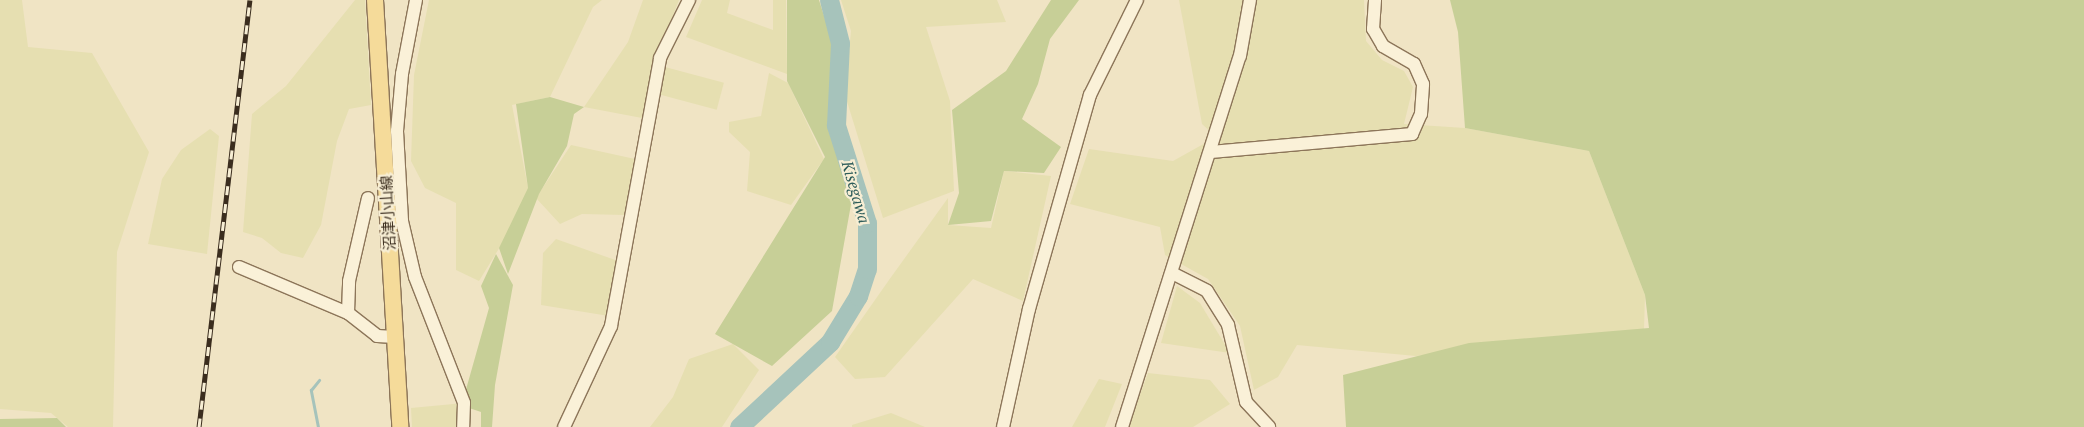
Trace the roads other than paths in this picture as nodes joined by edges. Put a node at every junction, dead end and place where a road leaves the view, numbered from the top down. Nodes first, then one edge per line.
1 (375, 0) edge
2 (416, 0) edge
3 (689, 0) edge
4 (1137, 0) edge
5 (1250, 0) edge
6 (1375, 0) edge
7 (391, 130) junction
8 (1211, 152) junction
9 (368, 198) dead end
10 (240, 267) dead end
11 (1172, 273) junction
12 (348, 313) junction
13 (395, 337) junction
14 (400, 427) edge
15 (463, 427) edge
16 (564, 427) edge
17 (1003, 427) edge
18 (1122, 427) edge
19 (1269, 427) edge

1 - 7 main road, 沼津小山線
2 - 7 street
3 - 16 street
4 - 17 street
5 - 8 street
6 - 8 street
7 - 13 main road, 沼津小山線
7 - 15 street
8 - 11 street
9 - 12 street
10 - 12 street
11 - 18 street
11 - 19 street
12 - 13 street
13 - 14 main road, 沼津小山線

